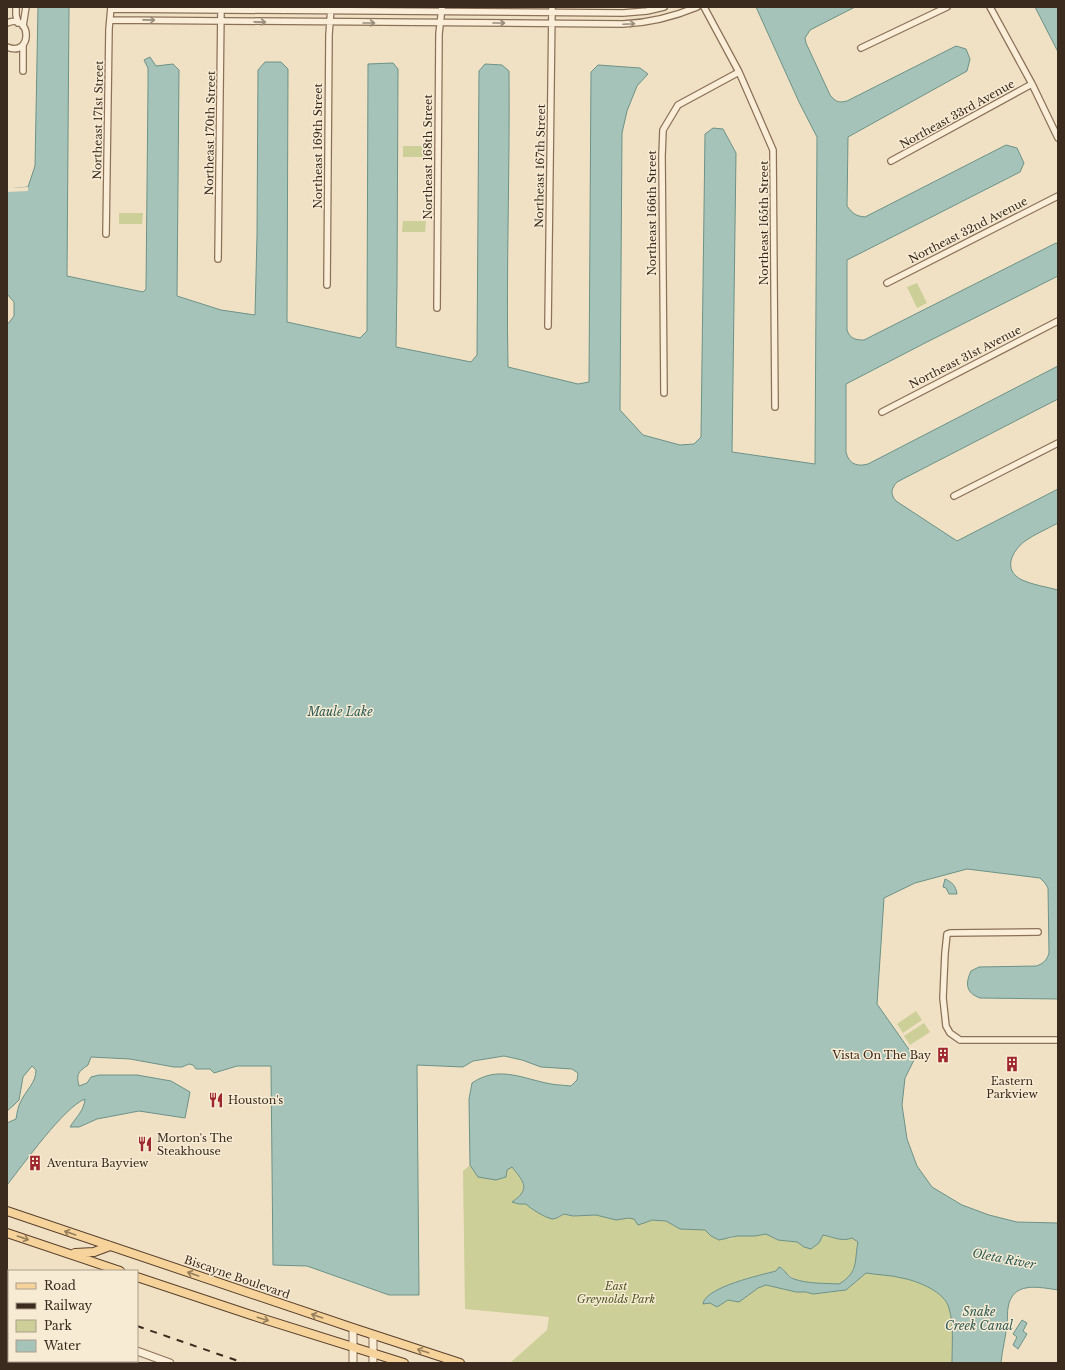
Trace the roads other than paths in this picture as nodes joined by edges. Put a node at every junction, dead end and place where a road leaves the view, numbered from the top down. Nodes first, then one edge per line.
1 (16, 7) edge
2 (26, 7) edge
3 (665, 7) edge
4 (697, 7) edge
5 (704, 7) edge
6 (947, 7) edge
7 (990, 7) edge
8 (111, 8) edge
9 (221, 9) edge
10 (331, 9) edge
11 (442, 9) edge
12 (552, 10) edge
13 (668, 17) junction
14 (110, 20) junction
15 (221, 21) junction
16 (330, 22) junction
17 (440, 23) junction
18 (7, 24) edge
19 (20, 24) junction
20 (552, 24) junction
21 (22, 45) junction
22 (7, 47) edge
23 (861, 48) dead end
24 (23, 71) dead end
25 (739, 72) junction
26 (1032, 84) junction
27 (1058, 138) edge
28 (891, 161) dead end
29 (1058, 196) edge
30 (106, 234) dead end
31 (218, 260) dead end
32 (887, 283) dead end
33 (327, 285) dead end
34 (437, 308) dead end
35 (1058, 321) edge
36 (548, 326) dead end
37 (664, 393) dead end
38 (775, 407) dead end
39 (882, 412) dead end
40 (1058, 443) edge
41 (954, 496) dead end
42 (1038, 932) dead end
43 (1058, 1040) edge
44 (7, 1211) edge
45 (7, 1233) edge
46 (110, 1246) junction
47 (68, 1253) junction
48 (117, 1270) edge
49 (138, 1277) edge
50 (353, 1328) junction
51 (374, 1335) junction
52 (353, 1347) junction
53 (138, 1351) edge
54 (373, 1353) junction
55 (170, 1363) edge
56 (353, 1363) edge
57 (373, 1363) edge
58 (404, 1363) edge
59 (460, 1363) edge

1 - 19 street
2 - 19 street
3 - 12 street
3 - 13 street
4 - 13 street
5 - 25 street, Northeast 165th Street
6 - 23 street
7 - 26 street
8 - 9 street
8 - 14 street, Northeast 171st Street
9 - 10 street
9 - 15 street, Northeast 170th Street
10 - 11 street
10 - 16 street, Northeast 169th Street
11 - 12 street
11 - 17 street, Northeast 168th Street
12 - 20 street, Northeast 167th Street
20 -> 13 street
14 -> 15 street
14 - 30 street, Northeast 171st Street
15 -> 16 street
15 - 31 street, Northeast 170th Street
16 -> 17 street
16 - 33 street, Northeast 169th Street
17 -> 20 street
17 - 34 street, Northeast 168th Street
18 - 19 street
19 - 21 street
20 - 36 street, Northeast 167th Street
21 - 22 street
21 - 24 street
25 - 37 street, Northeast 166th Street
25 - 38 street, Northeast 165th Street
26 - 27 street
26 - 28 street, Northeast 33rd Avenue
29 - 32 street, Northeast 32nd Avenue
35 - 39 street, Northeast 31st Avenue
40 - 41 street
42 - 43 street
46 -> 44 main road, Biscayne Boulevard
45 -> 47 main road
46 - 47 main road
50 -> 46 main road, Biscayne Boulevard
47 - 48 main road
49 -> 52 main road
50 - 51 main road, Biscayne Boulevard
50 - 52 street
51 - 54 street
59 -> 51 main road, Biscayne Boulevard
52 - 54 main road
52 - 56 street
53 - 55 street
54 - 57 street
54 - 58 main road

